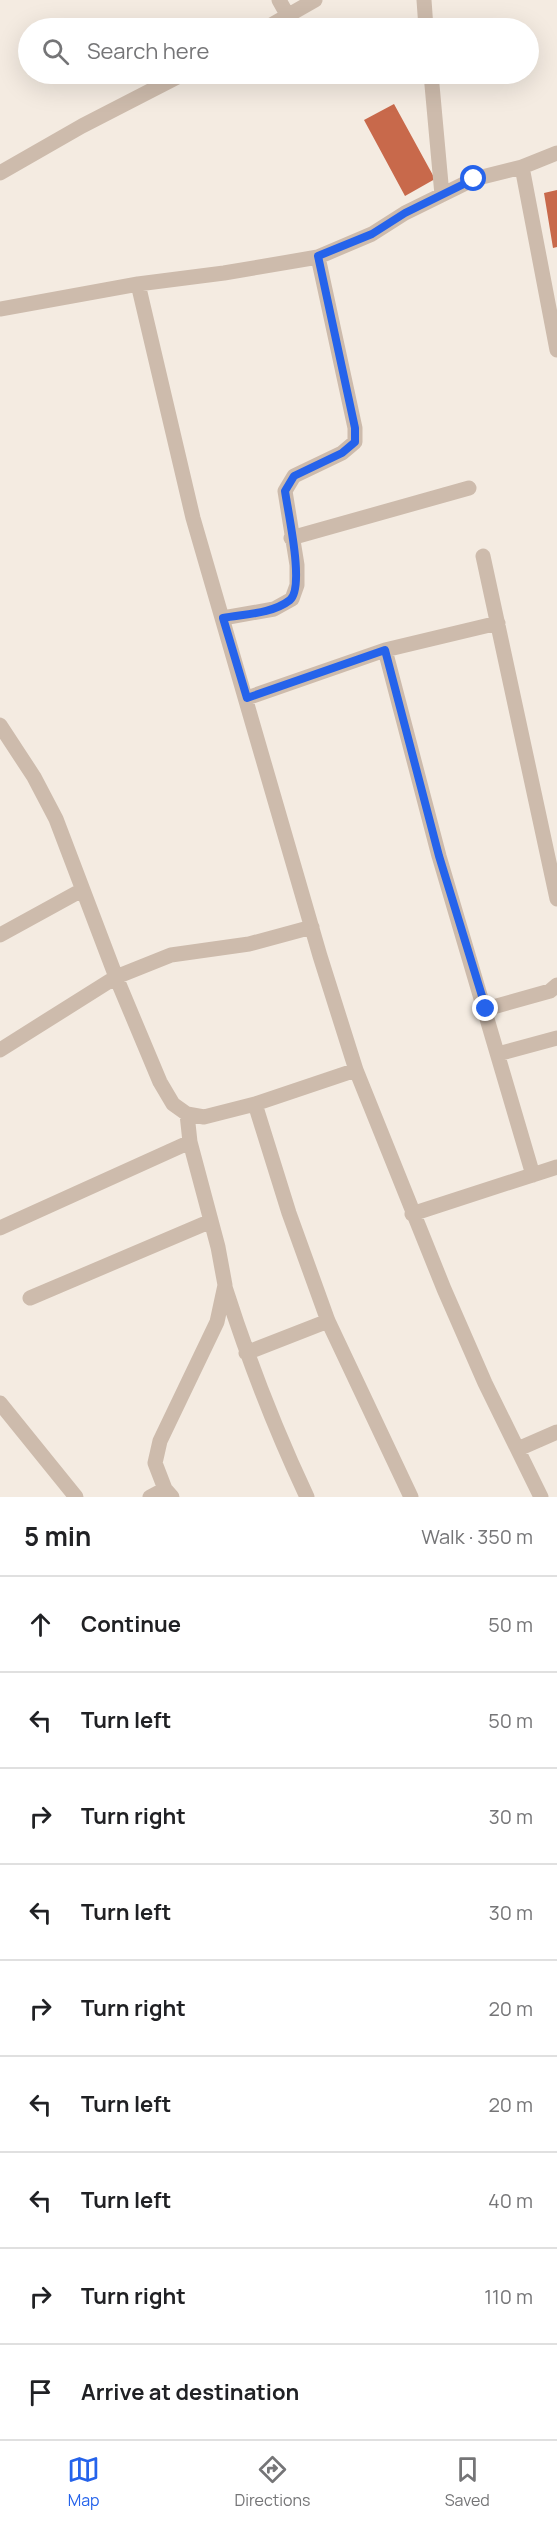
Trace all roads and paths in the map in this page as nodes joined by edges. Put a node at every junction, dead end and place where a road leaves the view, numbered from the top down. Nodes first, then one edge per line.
1 (279, 0) edge
2 (315, 0) edge
3 (424, 0) edge
4 (288, 16) junction
5 (284, 18) edge
6 (425, 18) edge
7 (164, 84) edge
8 (432, 84) edge
9 (557, 153) edge
10 (522, 167) junction
11 (0, 173) edge
12 (442, 195) junction
13 (318, 256) junction
14 (138, 284) junction
15 (0, 309) edge
16 (557, 350) edge
17 (470, 488) dead end
18 (291, 538) junction
19 (483, 556) dead end
20 (223, 618) junction
21 (498, 623) junction
22 (385, 650) junction
23 (247, 698) junction
24 (0, 725) edge
25 (82, 890) junction
26 (557, 899) edge
27 (312, 927) junction
28 (0, 935) edge
29 (116, 977) junction
30 (557, 986) edge
31 (486, 1009) junction
32 (557, 1038) edge
33 (0, 1050) edge
34 (498, 1054) junction
35 (356, 1070) junction
36 (255, 1104) junction
37 (187, 1114) junction
38 (190, 1143) junction
39 (557, 1167) edge
40 (532, 1175) junction
41 (412, 1214) junction
42 (211, 1221) junction
43 (0, 1228) edge
44 (225, 1285) junction
45 (30, 1298) dead end
46 (328, 1321) junction
47 (246, 1353) junction
48 (0, 1403) edge
49 (557, 1432) edge
50 (518, 1449) junction
51 (168, 1493) edge
52 (76, 1497) edge
53 (150, 1497) edge
54 (307, 1497) edge
55 (411, 1497) edge
56 (541, 1497) edge

1 - 4 street
2 - 4 street
3 - 6 street
4 - 5 street
7 - 11 street
8 - 12 street
9 - 10 street
10 - 12 street
10 - 16 street
12 - 13 street
13 - 14 street
13 - 18 street
14 - 15 street
14 - 20 street
17 - 18 street
18 - 20 street
19 - 21 street
20 - 23 street
21 - 22 street
21 - 26 street
22 - 23 street
22 - 31 street
23 - 27 street
24 - 25 street
25 - 28 street
25 - 29 street
27 - 29 street
27 - 35 street
29 - 33 street
29 - 37 street
30 - 31 street
31 - 34 street
32 - 34 street
34 - 40 street
35 - 36 street
35 - 41 street
36 - 37 street
36 - 46 street
37 - 38 street
38 - 42 street
38 - 43 street
39 - 40 street
40 - 41 street
41 - 50 street
42 - 44 street
42 - 45 street
44 - 47 street
44 - 51 street
46 - 47 street
46 - 55 street
47 - 54 street
48 - 52 street
49 - 50 street
50 - 56 street
51 - 53 street

